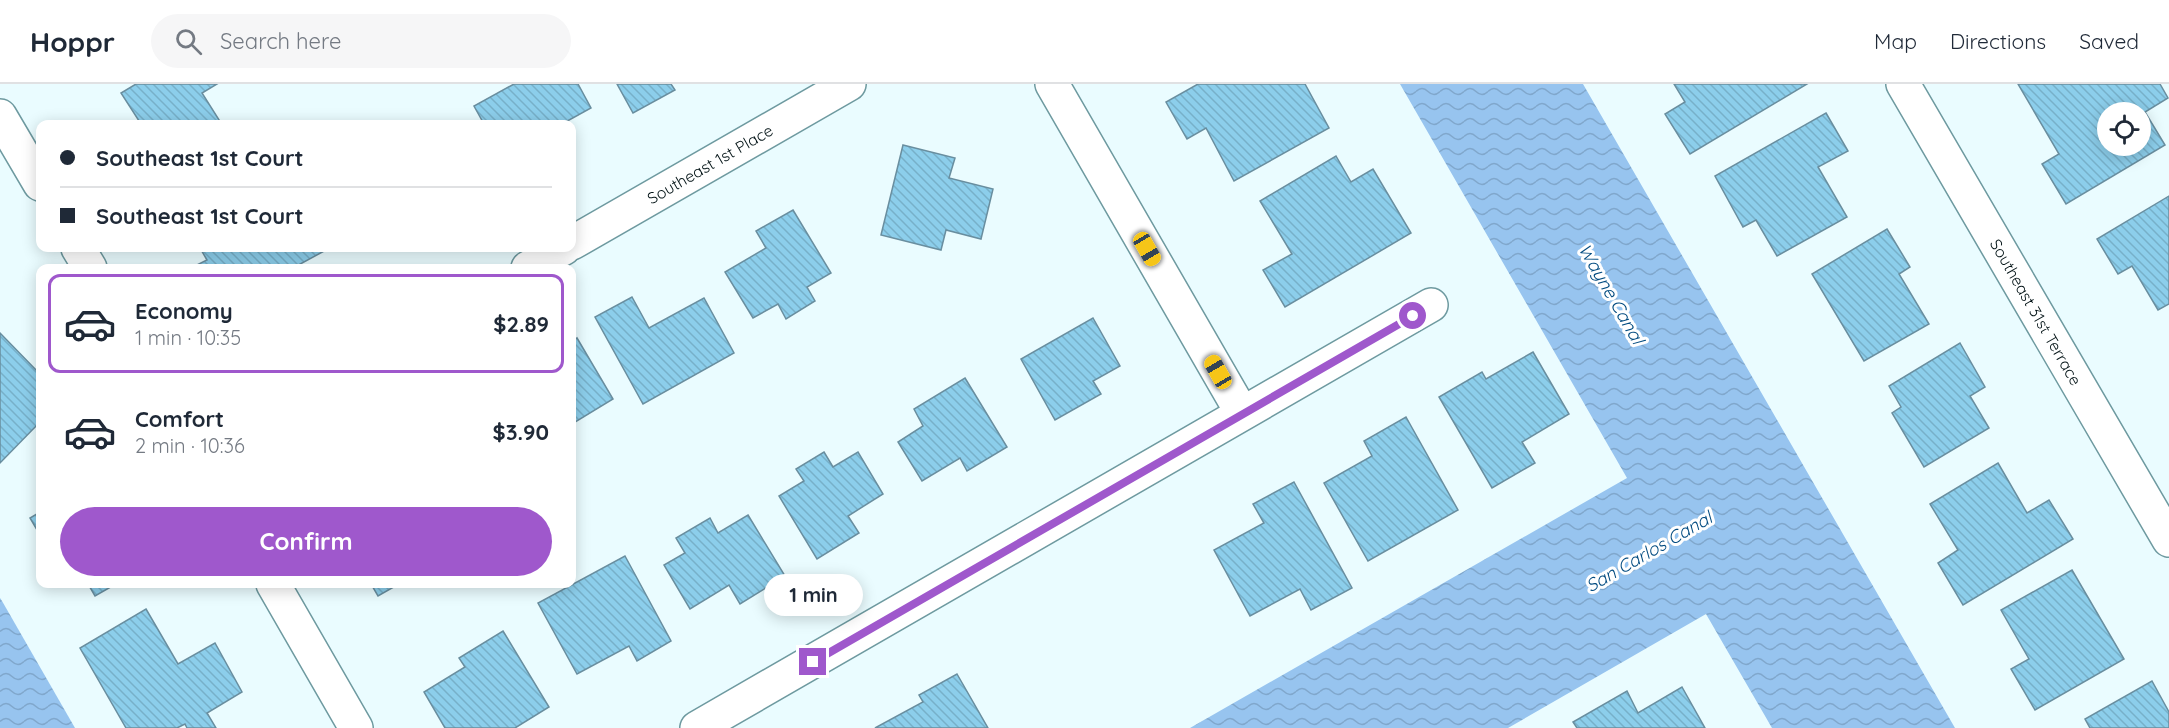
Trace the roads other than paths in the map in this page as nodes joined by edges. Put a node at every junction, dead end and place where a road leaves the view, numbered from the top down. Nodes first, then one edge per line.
1 (849, 84) edge
2 (1052, 84) edge
3 (1903, 84) edge
4 (0, 116) edge
5 (36, 177) edge
6 (576, 241) edge
7 (557, 252) edge
8 (535, 264) edge
9 (1431, 305) dead end
10 (1242, 413) junction
11 (2169, 540) edge
12 (275, 588) edge
13 (356, 728) edge
14 (697, 728) edge

1 - 6 street, Southeast 1st Place
2 - 10 street
3 - 11 street, Southeast 31st Terrace
4 - 5 street
7 - 8 street
9 - 10 street
10 - 14 street
12 - 13 street

